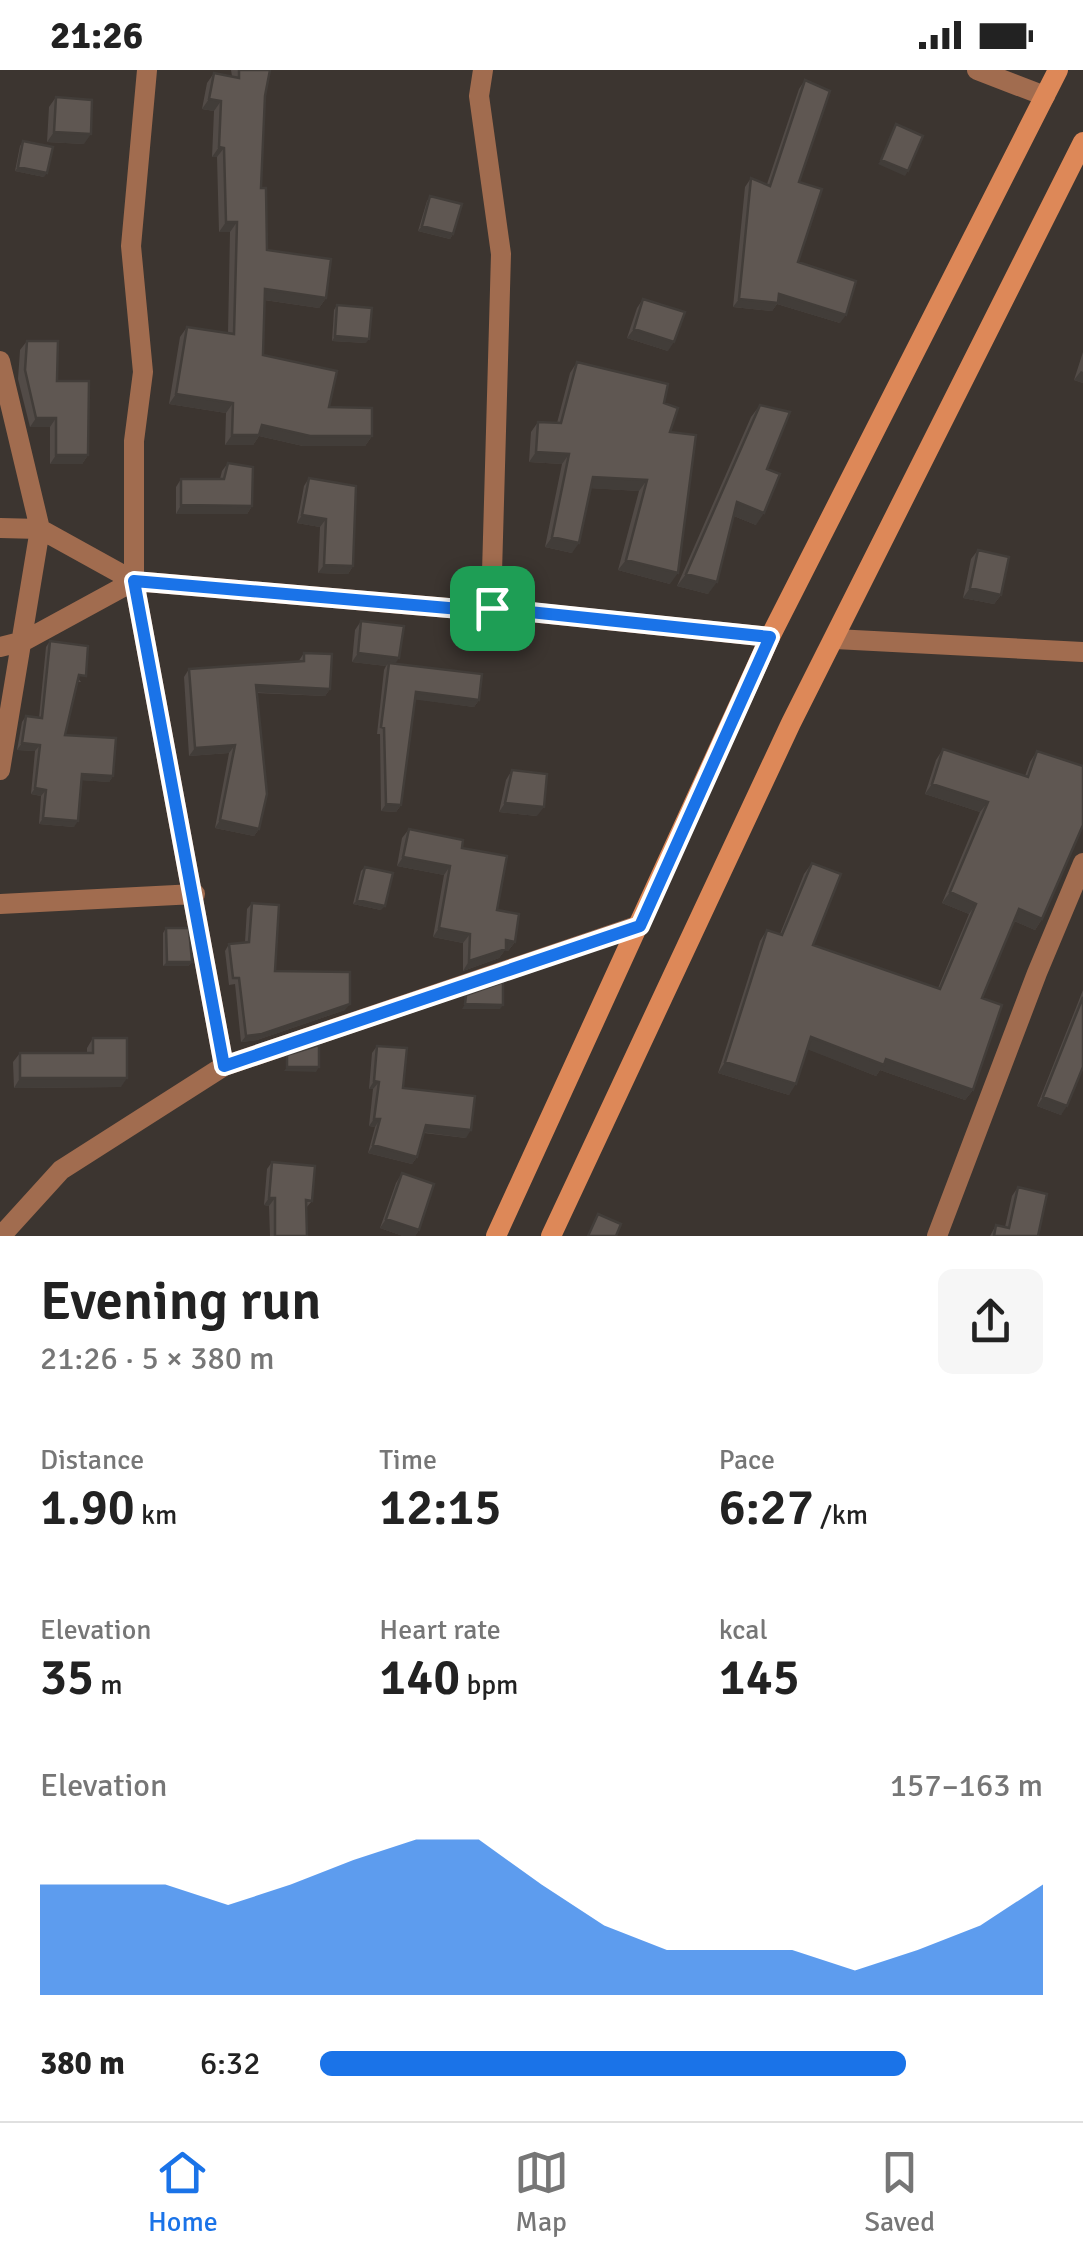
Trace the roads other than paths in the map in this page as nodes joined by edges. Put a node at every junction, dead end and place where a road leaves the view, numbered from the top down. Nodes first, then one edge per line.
1 (146, 70) edge
2 (483, 70) edge
3 (977, 70) edge
4 (1058, 70) edge
5 (1045, 96) junction
6 (1083, 142) edge
7 (0, 361) edge
8 (0, 528) edge
9 (40, 528) junction
10 (134, 581) junction
11 (492, 608) junction
12 (770, 637) junction
13 (835, 639) junction
14 (24, 641) junction
15 (0, 646) edge
16 (1083, 652) edge
17 (0, 770) edge
18 (1083, 863) edge
19 (194, 894) junction
20 (0, 904) edge
21 (640, 926) junction
22 (224, 1066) junction
23 (2, 1236) edge
24 (496, 1236) edge
25 (551, 1236) edge
26 (938, 1236) edge

1 - 10 street
2 - 11 street
3 - 5 street
4 - 5 main road
5 - 12 main road
6 - 13 main road
7 - 9 street
8 - 9 street
9 - 10 street
9 - 14 street
10 - 11 street
10 - 14 street
10 - 19 street
11 - 12 street
12 - 21 main road
13 - 16 street
13 - 25 main road
14 - 15 street
14 - 17 street
18 - 26 street
19 - 20 street
19 - 22 street
21 - 22 street
21 - 24 main road
22 - 23 street

